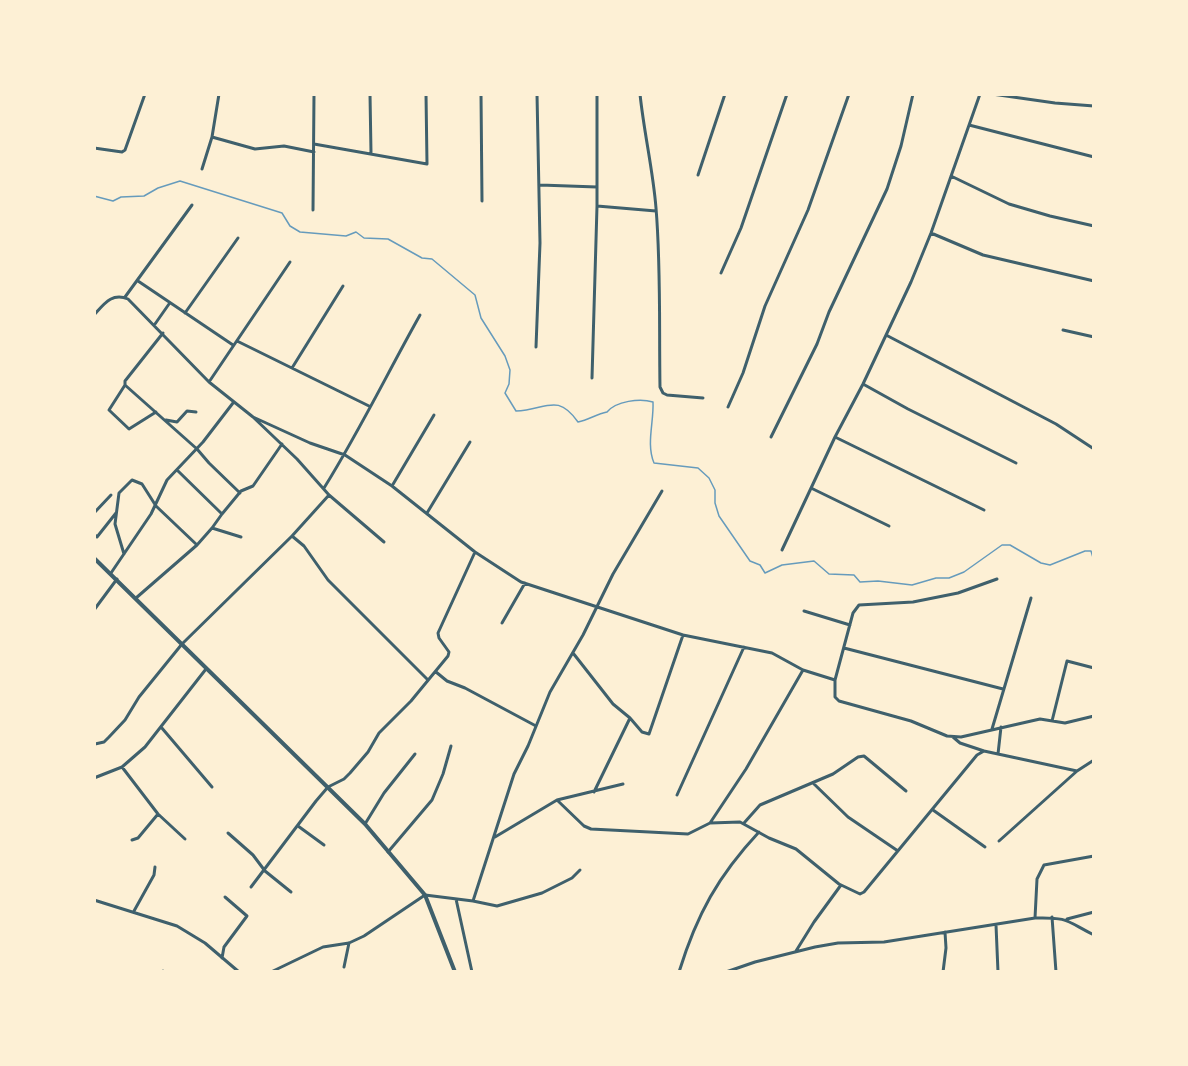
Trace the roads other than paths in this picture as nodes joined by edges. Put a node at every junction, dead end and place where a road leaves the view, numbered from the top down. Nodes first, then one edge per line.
1 (145, 94) edge
2 (219, 94) edge
3 (314, 94) edge
4 (370, 94) edge
5 (426, 94) edge
6 (481, 94) edge
7 (537, 94) edge
8 (597, 94) edge
9 (640, 94) edge
10 (725, 94) edge
11 (787, 94) edge
12 (849, 94) edge
13 (913, 94) edge
14 (980, 94) edge
15 (992, 94) edge
16 (1094, 106) edge
17 (969, 125) junction
18 (212, 137) junction
19 (314, 144) junction
20 (94, 148) edge
21 (314, 152) junction
22 (370, 153) junction
23 (1094, 157) edge
24 (202, 169) dead end
25 (698, 175) dead end
26 (951, 176) junction
27 (540, 185) junction
28 (597, 187) junction
29 (482, 201) dead end
30 (192, 205) dead end
31 (597, 206) junction
32 (313, 210) dead end
33 (656, 211) junction
34 (1094, 226) edge
35 (931, 233) junction
36 (238, 238) dead end
37 (290, 262) dead end
38 (721, 273) dead end
39 (138, 281) junction
40 (1094, 281) edge
41 (343, 286) dead end
42 (125, 297) junction
43 (169, 303) junction
44 (185, 313) junction
45 (94, 315) edge
46 (420, 315) dead end
47 (155, 324) junction
48 (1063, 330) dead end
49 (163, 333) junction
50 (886, 334) junction
51 (1094, 337) edge
52 (237, 341) junction
53 (234, 345) junction
54 (536, 347) dead end
55 (292, 368) junction
56 (592, 378) dead end
57 (209, 382) junction
58 (863, 384) junction
59 (125, 385) junction
60 (703, 398) dead end
61 (233, 403) junction
62 (369, 406) junction
63 (728, 407) dead end
64 (156, 412) junction
65 (196, 412) dead end
66 (434, 415) dead end
67 (253, 417) junction
68 (164, 420) junction
69 (771, 437) dead end
70 (835, 437) junction
71 (470, 442) dead end
72 (282, 444) junction
73 (197, 449) junction
74 (1094, 449) edge
75 (345, 455) junction
76 (1016, 463) dead end
77 (177, 471) junction
78 (392, 486) junction
79 (324, 488) junction
80 (811, 488) junction
81 (662, 491) dead end
82 (240, 493) junction
83 (111, 495) dead end
84 (328, 495) junction
85 (156, 506) junction
86 (984, 510) dead end
87 (116, 512) junction
88 (94, 513) edge
89 (427, 513) junction
90 (222, 514) junction
91 (889, 526) dead end
92 (212, 528) junction
93 (94, 534) edge
94 (292, 536) junction
95 (242, 537) dead end
96 (384, 542) dead end
97 (197, 545) junction
98 (782, 550) dead end
99 (475, 552) junction
100 (124, 554) junction
101 (94, 558) edge
102 (111, 573) junction
103 (117, 579) junction
104 (996, 579) dead end
105 (525, 583) junction
106 (136, 598) junction
107 (1031, 598) dead end
108 (597, 607) junction
109 (94, 610) edge
110 (804, 611) dead end
111 (502, 623) dead end
112 (850, 625) junction
113 (683, 635) junction
114 (182, 644) junction
115 (744, 647) junction
116 (844, 648) junction
117 (573, 653) junction
118 (1094, 668) edge
119 (206, 669) junction
120 (803, 670) junction
121 (436, 672) junction
122 (428, 680) junction
123 (835, 680) junction
124 (1003, 689) junction
125 (1094, 716) edge
126 (630, 718) junction
127 (1052, 721) junction
128 (536, 726) junction
129 (160, 727) junction
130 (1001, 727) junction
131 (992, 729) junction
132 (953, 737) junction
133 (96, 744) edge
134 (451, 746) dead end
135 (984, 751) junction
136 (415, 754) dead end
137 (998, 754) junction
138 (1094, 760) edge
139 (122, 767) junction
140 (1077, 771) junction
141 (94, 778) edge
142 (813, 782) junction
143 (623, 784) dead end
144 (212, 787) dead end
145 (328, 787) junction
146 (906, 790) dead end
147 (594, 792) junction
148 (677, 795) dead end
149 (556, 800) junction
150 (933, 810) junction
151 (158, 814) junction
152 (710, 823) junction
153 (365, 824) junction
154 (744, 824) junction
155 (298, 826) junction
156 (228, 832) dead end
157 (759, 832) junction
158 (494, 837) junction
159 (185, 839) dead end
160 (132, 840) dead end
161 (999, 842) dead end
162 (324, 845) dead end
163 (985, 847) dead end
164 (898, 851) junction
165 (388, 852) junction
166 (1094, 856) edge
167 (154, 867) dead end
168 (580, 870) dead end
169 (265, 871) junction
170 (841, 885) junction
171 (251, 887) dead end
172 (291, 892) dead end
173 (425, 895) junction
174 (225, 897) dead end
175 (456, 899) junction
176 (94, 900) edge
177 (473, 901) junction
178 (134, 911) junction
179 (1094, 912) edge
180 (1052, 917) junction
181 (1035, 918) junction
182 (1066, 919) junction
183 (996, 925) junction
184 (945, 932) junction
185 (1094, 935) edge
186 (349, 943) junction
187 (796, 951) junction
188 (222, 958) junction
189 (344, 967) dead end
190 (239, 972) edge
191 (271, 972) edge
192 (455, 972) edge
193 (472, 972) edge
194 (679, 972) edge
195 (726, 972) edge
196 (943, 972) edge
197 (998, 972) edge
198 (1056, 972) edge

1 - 20 street
2 - 18 street
3 - 19 street
4 - 22 street
5 - 22 street
6 - 29 street
7 - 27 street
8 - 28 street
9 - 33 street
10 - 25 street
11 - 38 street
12 - 63 street
13 - 69 street
14 - 17 street
15 - 16 street
17 - 23 street
17 - 26 street
18 - 21 street
18 - 24 street
19 - 21 street
19 - 22 street
21 - 32 street
26 - 34 street
26 - 35 street
27 - 28 street
27 - 54 street
28 - 31 street
30 - 39 street
31 - 33 street
31 - 56 street
33 - 60 street
35 - 40 street
35 - 50 street
36 - 44 street
37 - 52 street
39 - 42 street
39 - 43 street
41 - 55 street
42 - 45 street
42 - 47 street
43 - 44 street
43 - 47 street
44 - 53 street
46 - 62 street
47 - 49 street
48 - 51 street
49 - 57 street
49 - 59 street
50 - 58 street
50 - 74 street
52 - 53 street
52 - 55 street
53 - 57 street
55 - 62 street
57 - 61 street
58 - 70 street
58 - 76 street
59 - 64 street
59 - 64 street
61 - 67 street
61 - 73 street
62 - 75 street
64 - 68 street
65 - 68 street
66 - 78 street
67 - 72 street
67 - 75 street
68 - 73 street
70 - 80 street
70 - 86 street
71 - 89 street
72 - 79 street
72 - 82 street
73 - 77 street
73 - 82 street
75 - 78 street
75 - 79 street
77 - 85 street
77 - 90 street
78 - 89 street
79 - 84 street
80 - 91 street
80 - 98 street
81 - 108 street
82 - 90 street
83 - 88 street
84 - 94 street
84 - 96 street
85 - 87 street
85 - 97 street
85 - 100 street
87 - 93 street
87 - 100 street
89 - 99 street
90 - 92 street
92 - 95 street
92 - 97 street
94 - 114 street
94 - 122 street
97 - 106 street
99 - 105 street
99 - 121 street
100 - 102 street
101 - 102 street
102 - 103 street
103 - 106 street
103 - 109 street
104 - 112 street
105 - 108 street
105 - 111 street
106 - 114 street
107 - 124 street
108 - 113 street
108 - 117 street
110 - 112 street
112 - 116 street
113 - 115 street
113 - 126 street
114 - 119 street
114 - 133 street
115 - 120 street
115 - 148 street
116 - 123 street
116 - 124 street
117 - 126 street
117 - 128 street
118 - 127 street
119 - 129 street
119 - 145 street
120 - 123 street
120 - 152 street
121 - 122 street
121 - 128 street
122 - 145 street
123 - 132 street
124 - 131 street
125 - 127 street
126 - 147 street
127 - 130 street
128 - 158 street
129 - 139 street
129 - 144 street
130 - 131 street
130 - 137 street
131 - 132 street
132 - 135 street
134 - 165 street
135 - 137 street
135 - 150 street
136 - 153 street
137 - 140 street
138 - 140 street
139 - 141 street
139 - 151 street
140 - 161 street
142 - 146 street
142 - 154 street
142 - 164 street
143 - 147 street
145 - 153 street
145 - 155 street
147 - 149 street
149 - 152 street
149 - 158 street
150 - 163 street
150 - 164 street
151 - 159 street
151 - 160 street
152 - 154 street
153 - 165 street
154 - 157 street
155 - 162 street
155 - 169 street
156 - 169 street
157 - 170 street
157 - 194 street
158 - 177 street
164 - 170 street
165 - 173 street
166 - 181 street
167 - 178 street
168 - 177 street
169 - 171 street
169 - 172 street
170 - 187 street
173 - 175 street
173 - 186 street
173 - 192 street
174 - 188 street
175 - 177 street
175 - 193 street
176 - 178 street
178 - 188 street
179 - 182 street
180 - 181 street
180 - 182 street
180 - 198 street
181 - 183 street
182 - 185 street
183 - 184 street
183 - 197 street
184 - 187 street
184 - 196 street
186 - 189 street
186 - 191 street
187 - 195 street
188 - 190 street

